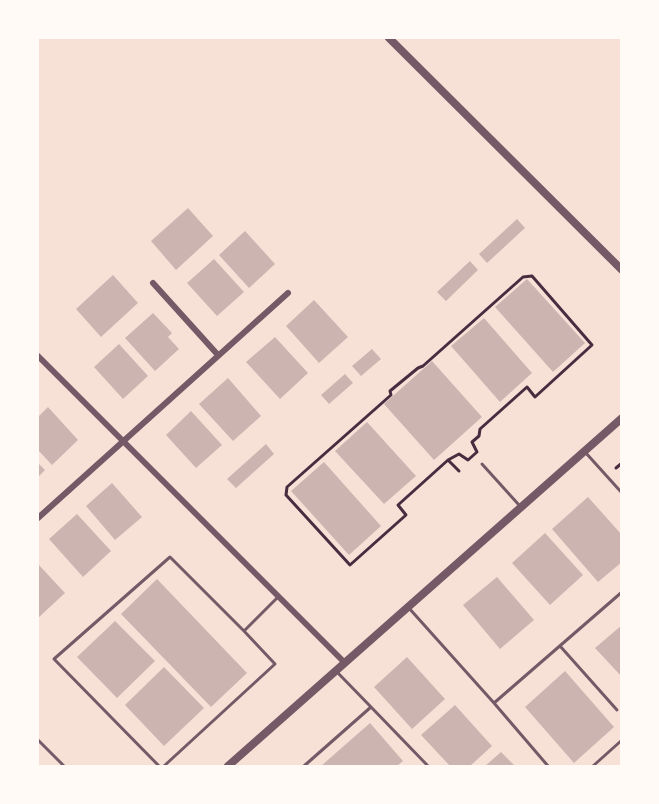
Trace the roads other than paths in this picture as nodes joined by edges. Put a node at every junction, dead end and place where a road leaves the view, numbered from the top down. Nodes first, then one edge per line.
1 (389, 38) edge
2 (621, 270) edge
3 (153, 283) dead end
4 (288, 293) dead end
5 (218, 355) junction
6 (38, 356) edge
7 (621, 418) edge
8 (123, 441) junction
9 (584, 450) junction
10 (482, 464) dead end
11 (621, 493) edge
12 (520, 507) junction
13 (38, 518) edge
14 (621, 592) edge
15 (278, 597) junction
16 (408, 606) junction
17 (244, 631) junction
18 (560, 646) junction
19 (345, 663) junction
20 (336, 671) junction
21 (494, 704) junction
22 (371, 707) junction
23 (617, 710) dead end
24 (38, 740) edge
25 (621, 740) edge
26 (64, 766) edge
27 (159, 766) edge
28 (164, 766) edge
29 (228, 766) edge
30 (304, 766) edge
31 (429, 766) edge
32 (548, 766) edge
33 (593, 766) edge

1 - 2 street
3 - 5 street
4 - 5 street
5 - 8 street
6 - 8 street
7 - 9 street
8 - 13 street
8 - 15 street
9 - 11 lane
9 - 12 street
10 - 12 lane
12 - 16 street
14 - 18 lane
15 - 17 lane
15 - 19 street
16 - 19 street
16 - 21 lane
17 - 27 lane
17 - 28 lane
18 - 21 lane
18 - 23 lane
19 - 20 street
20 - 22 lane
20 - 29 street
21 - 32 lane
22 - 30 lane
22 - 31 lane
24 - 26 lane
25 - 33 lane

